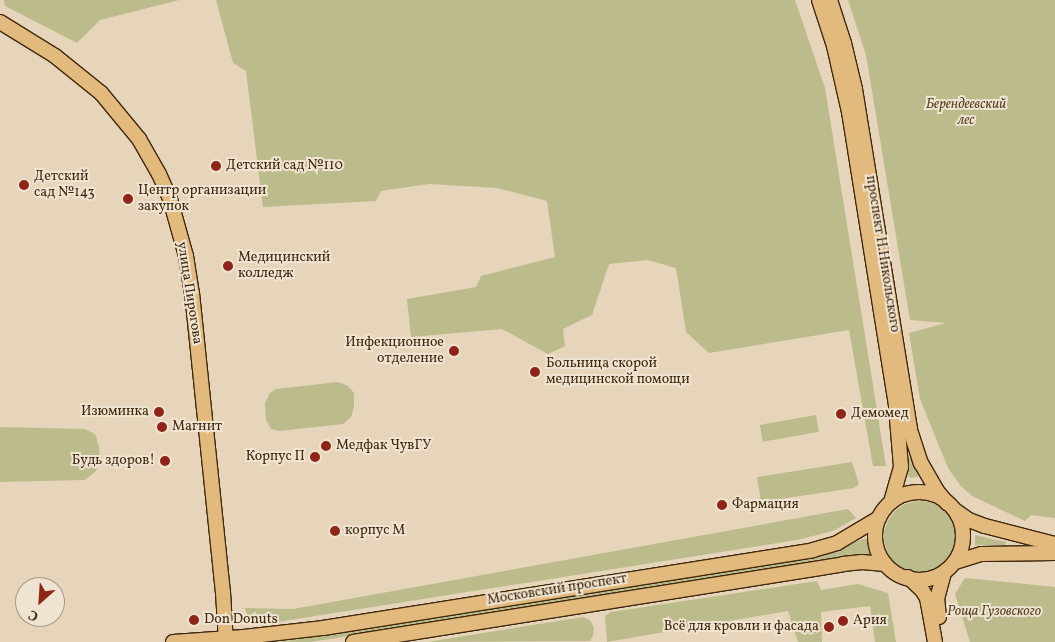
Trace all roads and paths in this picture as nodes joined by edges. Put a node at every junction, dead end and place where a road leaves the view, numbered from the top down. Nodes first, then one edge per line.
1 (819, 0) edge
2 (830, 0) edge
3 (5, 30) edge
4 (891, 501) junction
5 (951, 506) junction
6 (880, 518) junction
7 (1055, 544) edge
8 (1055, 554) edge
9 (955, 562) junction
10 (886, 564) junction
11 (944, 572) junction
12 (907, 577) junction
13 (224, 640) edge
14 (173, 642) edge
15 (353, 642) edge
16 (935, 642) edge
17 (943, 642) edge

1 - 4 main road, проспект Н.Никольского
2 - 5 main road, проспект Н.Никольского
3 - 13 main road, улица Пирогова
4 - 5 main road
4 - 6 main road
5 - 7 main road
5 - 9 main road
6 - 10 main road
6 - 13 main road, Московский проспект
8 - 9 main road
9 - 11 main road
10 - 12 main road
10 - 15 main road, Московский проспект
11 - 12 main road
11 - 17 main road
12 - 16 main road
13 - 14 main road, Московский проспект

